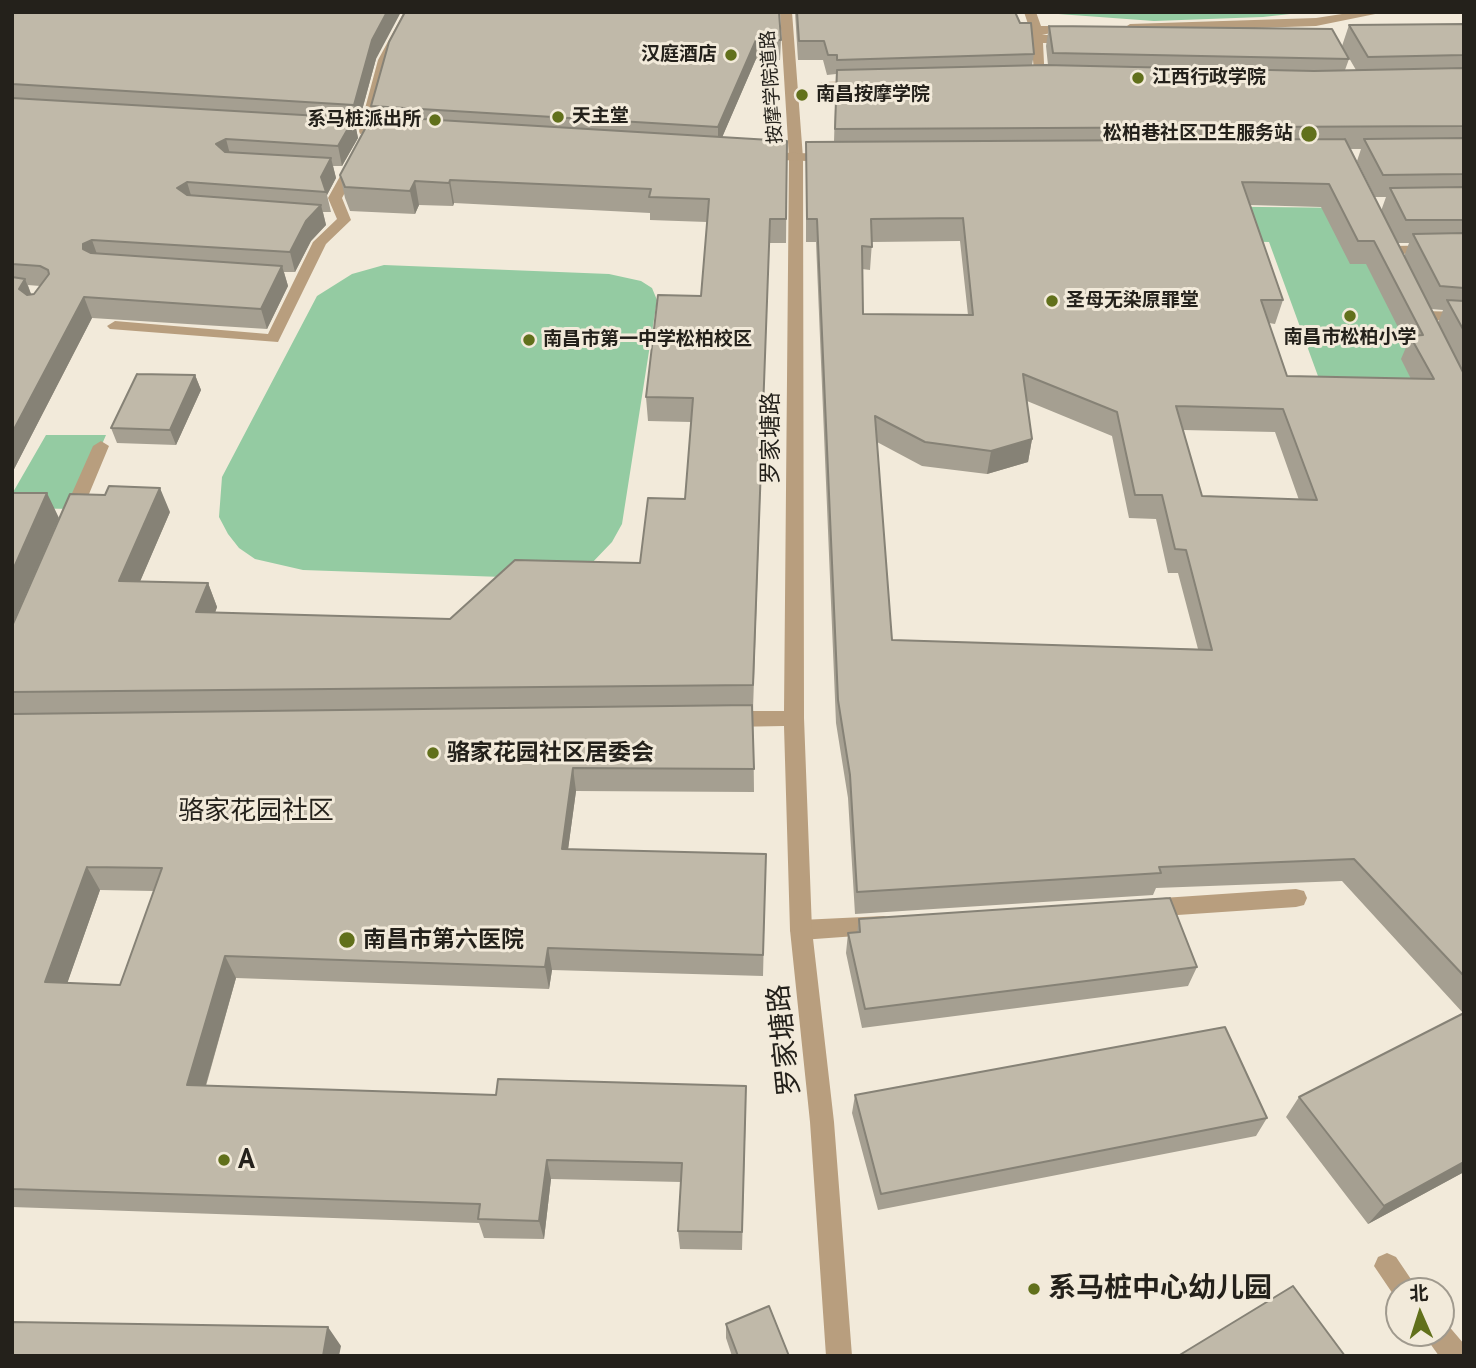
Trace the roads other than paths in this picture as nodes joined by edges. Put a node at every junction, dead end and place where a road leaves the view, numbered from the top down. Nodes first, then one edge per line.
1 (411, 12) edge
2 (786, 12) edge
3 (1030, 12) edge
4 (1379, 12) edge
5 (1078, 29) edge
6 (1036, 35) junction
7 (1090, 40) edge
8 (1171, 41) edge
9 (1021, 80) edge
10 (875, 85) edge
11 (822, 86) dead end
12 (743, 155) edge
13 (796, 158) junction
14 (840, 158) edge
15 (316, 218) edge
16 (344, 220) junction
17 (1464, 249) edge
18 (1390, 250) edge
19 (1423, 316) edge
20 (1464, 317) edge
21 (115, 326) edge
22 (101, 446) dead end
23 (64, 533) edge
24 (794, 718) junction
25 (711, 719) edge
26 (1296, 898) dead end
27 (1131, 909) edge
28 (911, 923) edge
29 (801, 930) junction
30 (1387, 1266) dead end
31 (1395, 1277) edge
32 (839, 1356) edge

1 - 16 street
2 - 13 street, 按摩学院道路
3 - 6 street
4 - 8 street
5 - 6 street
6 - 7 street
6 - 9 street
10 - 11 street
12 - 13 street
13 - 14 street
13 - 24 street, 罗家塘路
15 - 16 street
16 - 21 street
17 - 18 street
19 - 20 street
22 - 23 street
24 - 25 street
24 - 29 street, 罗家塘路
26 - 27 street
28 - 29 street
29 - 32 street, 罗家塘路
30 - 31 street

